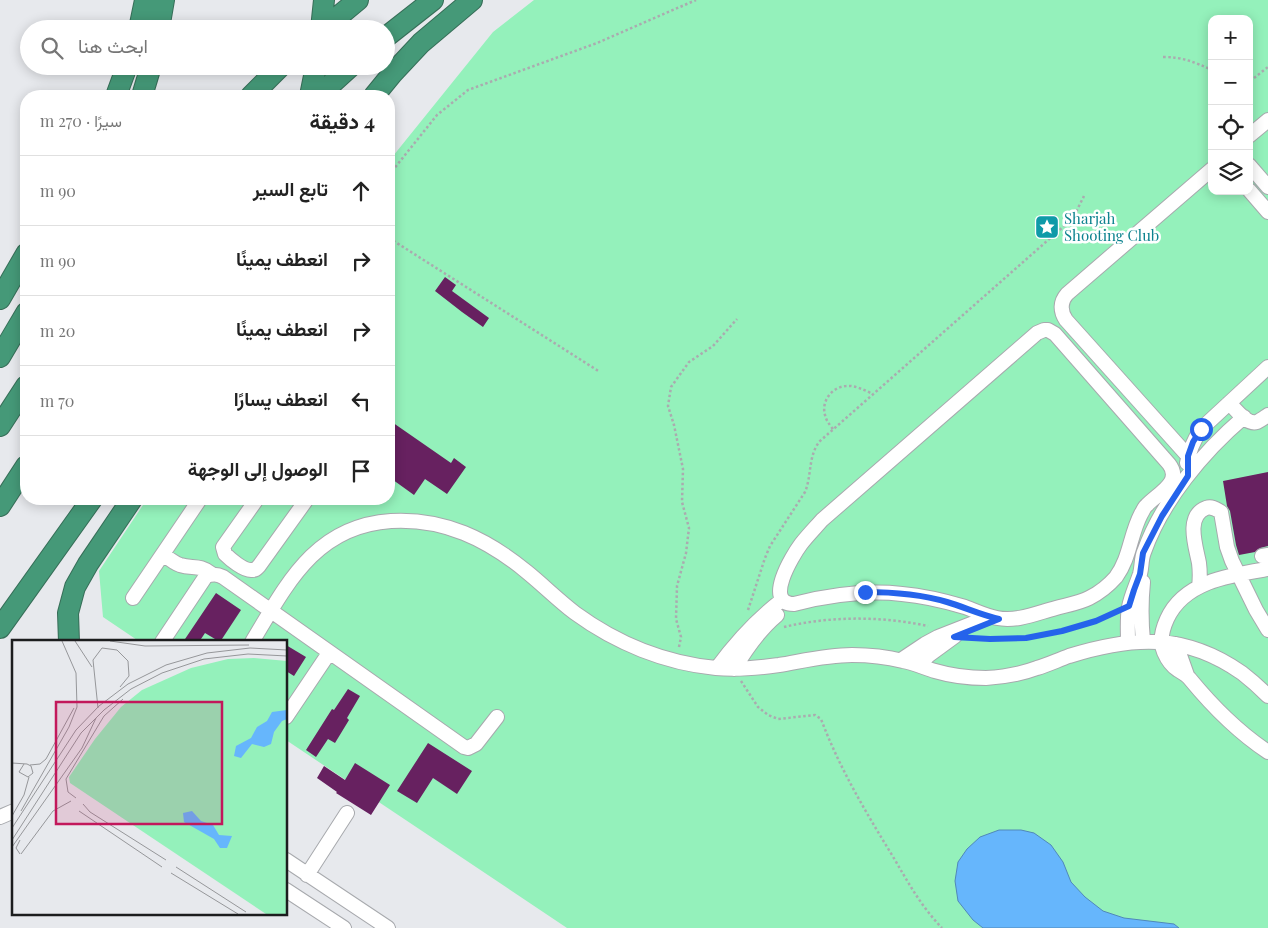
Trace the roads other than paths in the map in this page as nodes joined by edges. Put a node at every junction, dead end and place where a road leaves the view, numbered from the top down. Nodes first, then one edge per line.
1 (145, 0) edge
2 (164, 0) edge
3 (324, 0) edge
4 (358, 0) edge
5 (433, 0) edge
6 (472, 0) edge
7 (141, 20) edge
8 (161, 20) edge
9 (323, 20) edge
10 (333, 20) edge
11 (395, 30) edge
12 (395, 71) edge
13 (124, 75) edge
14 (148, 75) edge
15 (272, 75) edge
16 (314, 75) edge
17 (342, 75) edge
18 (391, 75) edge
19 (118, 90) edge
20 (144, 90) edge
21 (257, 90) edge
22 (311, 90) edge
23 (325, 90) edge
24 (379, 90) edge
25 (1268, 120) edge
26 (1253, 133) edge
27 (1253, 170) edge
28 (1208, 172) edge
29 (1268, 187) edge
30 (1253, 195) edge
31 (1268, 212) edge
32 (20, 264) edge
33 (0, 299) edge
34 (20, 323) edge
35 (0, 357) edge
36 (1268, 367) edge
37 (20, 395) edge
38 (1229, 402) junction
39 (1268, 414) edge
40 (1244, 418) junction
41 (0, 426) edge
42 (1188, 456) junction
43 (20, 475) edge
44 (1184, 481) junction
45 (88, 505) edge
46 (128, 505) edge
47 (196, 505) edge
48 (253, 505) edge
49 (303, 505) edge
50 (0, 506) edge
51 (1143, 553) junction
52 (163, 554) junction
53 (1266, 560) edge
54 (237, 563) junction
55 (212, 574) junction
56 (1238, 574) junction
57 (226, 579) junction
58 (1199, 587) junction
59 (133, 598) dead end
60 (786, 602) junction
61 (271, 611) junction
62 (994, 618) junction
63 (1, 626) edge
64 (1268, 630) edge
65 (953, 634) junction
66 (69, 640) edge
67 (163, 640) edge
68 (253, 640) edge
69 (1143, 640) junction
70 (1161, 641) junction
71 (1128, 642) junction
72 (1176, 644) junction
73 (329, 653) junction
74 (901, 660) junction
75 (918, 665) junction
76 (717, 668) junction
77 (734, 669) junction
78 (1187, 675) junction
79 (1268, 696) edge
80 (288, 714) edge
81 (497, 717) dead end
82 (1268, 752) edge
83 (12, 812) edge
84 (347, 813) dead end
85 (0, 817) edge
86 (288, 861) edge
87 (308, 874) junction
88 (288, 891) edge
89 (344, 928) edge
90 (388, 928) edge

1 - 7 highway
2 - 8 highway
3 - 9 highway
4 - 10 highway
5 - 11 highway
6 - 12 highway
13 - 19 highway
14 - 20 highway
15 - 21 highway
16 - 22 highway
17 - 23 highway
18 - 24 highway
25 - 26 street
27 - 29 street
28 - 42 street
30 - 31 street
32 - 33 highway
34 - 35 highway
36 - 38 street
37 - 41 highway
38 - 40 street
38 - 42 street
39 - 40 street
40 - 44 street
42 - 44 street
43 - 50 highway
44 - 51 street
45 - 63 highway
46 - 66 highway
47 - 52 street
48 - 54 street
49 - 54 street
51 - 69 street
51 - 71 street
52 - 55 street
52 - 59 street
53 - 56 street
54 - 57 street
55 - 57 street
55 - 67 street
56 - 58 street
56 - 58 street
56 - 64 street
57 - 61 street
58 - 70 street
60 - 62 street
60 - 62 street
60 - 76 street
60 - 77 street
61 - 68 street
61 - 73 street
61 - 76 street
62 - 65 street
65 - 74 street
65 - 75 street
69 - 70 street
69 - 71 street
70 - 72 street
70 - 78 street
71 - 75 street
72 - 78 street
72 - 79 street
73 - 80 street
73 - 81 street
74 - 75 street
74 - 77 street
76 - 77 street
78 - 82 street
83 - 85 street
84 - 87 street
86 - 87 street
87 - 90 street
88 - 89 street

